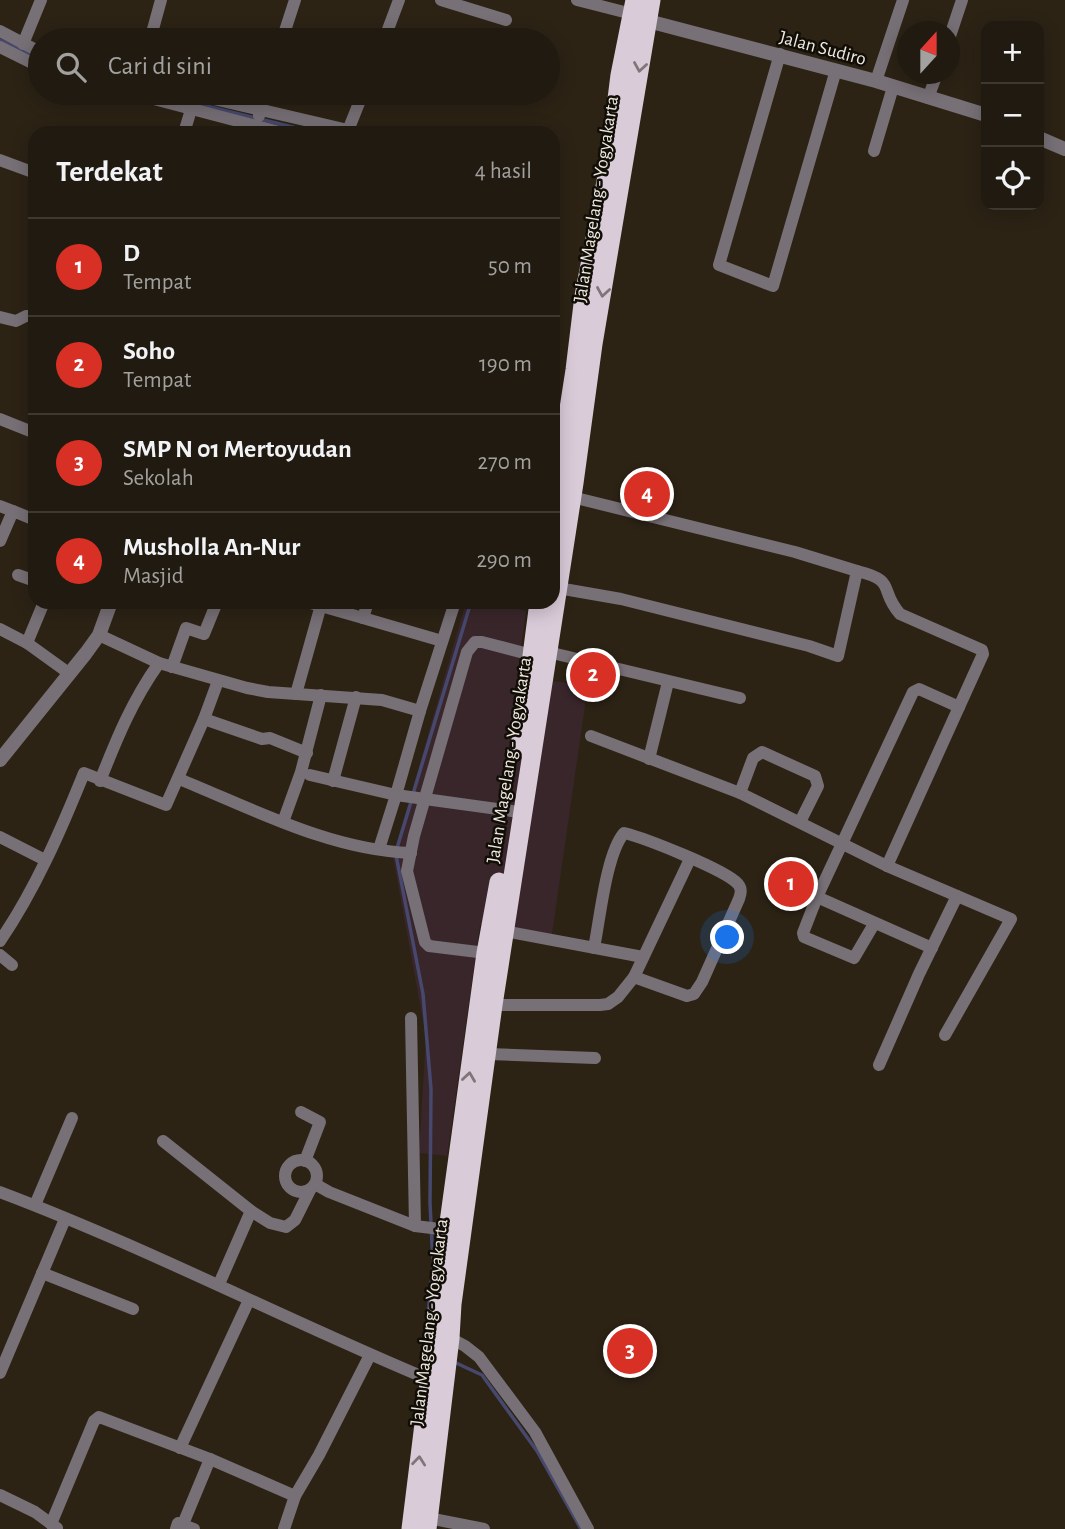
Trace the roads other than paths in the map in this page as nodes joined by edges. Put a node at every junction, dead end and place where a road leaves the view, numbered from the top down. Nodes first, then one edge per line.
1 (41, 0) edge
2 (161, 0) edge
3 (295, 0) edge
4 (441, 0) edge
5 (577, 0) edge
6 (652, 0) edge
7 (903, 0) edge
8 (962, 0) edge
9 (397, 1) edge
10 (638, 12) edge
11 (506, 20) dead end
12 (955, 21) edge
13 (30, 28) edge
14 (153, 28) edge
15 (286, 28) edge
16 (388, 28) edge
17 (0, 31) edge
18 (28, 32) edge
19 (23, 44) junction
20 (28, 46) edge
21 (0, 47) edge
22 (780, 54) junction
23 (28, 61) edge
24 (836, 70) junction
25 (876, 81) junction
26 (933, 84) edge
27 (893, 87) junction
28 (928, 97) junction
29 (192, 105) edge
30 (208, 105) edge
31 (358, 105) edge
32 (981, 113) edge
33 (257, 121) edge
34 (186, 126) edge
35 (302, 126) edge
36 (350, 126) edge
37 (1044, 140) edge
38 (1065, 149) edge
39 (874, 152) dead end
40 (0, 160) edge
41 (28, 170) edge
42 (28, 316) edge
43 (0, 317) edge
44 (0, 419) edge
45 (28, 430) edge
46 (560, 467) edge
47 (572, 498) junction
48 (0, 506) edge
49 (13, 511) junction
50 (28, 517) edge
51 (0, 541) edge
52 (857, 571) junction
53 (18, 575) dead end
54 (560, 575) edge
55 (28, 579) edge
56 (560, 588) edge
57 (41, 609) edge
58 (108, 609) edge
59 (213, 609) edge
60 (320, 609) edge
61 (334, 609) edge
62 (366, 609) edge
63 (453, 609) edge
64 (539, 609) edge
65 (552, 609) edge
66 (363, 618) junction
67 (0, 629) edge
68 (99, 635) junction
69 (442, 641) junction
70 (27, 643) junction
71 (540, 654) junction
72 (159, 663) junction
73 (172, 667) junction
74 (70, 674) junction
75 (218, 681) junction
76 (668, 682) junction
77 (296, 694) junction
78 (321, 695) junction
79 (356, 697) junction
80 (740, 698) dead end
81 (959, 707) junction
82 (420, 711) junction
83 (204, 719) junction
84 (591, 736) dead end
85 (307, 753) junction
86 (649, 759) junction
87 (0, 760) edge
88 (310, 775) dead end
89 (179, 779) junction
90 (100, 781) junction
91 (333, 781) junction
92 (740, 793) junction
93 (411, 798) junction
94 (512, 811) junction
95 (283, 822) junction
96 (800, 822) junction
97 (0, 836) edge
98 (842, 843) junction
99 (386, 851) junction
100 (411, 853) junction
101 (690, 859) junction
102 (45, 860) junction
103 (887, 866) junction
104 (957, 896) junction
105 (817, 897) junction
106 (874, 924) junction
107 (504, 931) junction
108 (0, 941) edge
109 (594, 948) junction
110 (932, 948) junction
111 (486, 953) junction
112 (0, 955) edge
113 (643, 957) junction
114 (12, 965) dead end
115 (634, 976) junction
116 (493, 1005) junction
117 (411, 1018) dead end
118 (945, 1035) dead end
119 (488, 1055) junction
120 (595, 1058) dead end
121 (879, 1065) dead end
122 (301, 1112) dead end
123 (72, 1118) dead end
124 (163, 1142) dead end
125 (304, 1161) junction
126 (312, 1187) junction
127 (0, 1192) edge
128 (459, 1195) junction
129 (35, 1205) junction
130 (251, 1212) junction
131 (65, 1219) junction
132 (420, 1227) junction
133 (445, 1230) junction
134 (42, 1273) junction
135 (219, 1284) junction
136 (249, 1300) junction
137 (133, 1309) dead end
138 (444, 1345) junction
139 (370, 1355) junction
140 (0, 1373) edge
141 (429, 1373) junction
142 (180, 1448) junction
143 (211, 1459) junction
144 (0, 1495) edge
145 (295, 1496) junction
146 (422, 1525) edge
147 (54, 1527) edge
148 (184, 1527) edge
149 (284, 1529) edge
150 (484, 1529) edge
151 (588, 1529) edge

1 - 13 street
2 - 14 street
3 - 15 street
4 - 11 street
5 - 10 street
6 - 10 highway, Jalan Magelang - Yogyakarta
7 - 25 street
8 - 12 street
9 - 16 street
10 - 22 street, Jalan Sudiro
10 - 46 highway, Jalan Magelang - Yogyakarta
10 -> 47 highway, Jalan Magelang - Yogyakarta
17 - 19 street
18 - 19 street
19 - 20 street
21 - 23 street
22 - 24 street, Jalan Sudiro
22 - 24 street
24 - 25 street, Jalan Sudiro
25 - 27 street, Jalan Sudiro
26 - 28 street
27 - 28 street, Jalan Sudiro
27 - 39 street
28 - 32 street, Jalan Sudiro
29 - 34 street
30 - 33 street
31 - 36 street
33 - 35 street
37 - 38 street
40 - 41 street
42 - 43 street
44 - 45 street
47 - 52 street
47 - 54 highway, Jalan Magelang - Yogyakarta
48 - 49 street
49 - 50 street
49 - 51 street
52 - 56 street
52 - 81 street
53 - 55 street
57 - 70 street
58 - 68 street
59 - 73 street
60 - 77 street
61 - 66 street
62 - 66 street
63 - 69 street
64 - 71 highway, Jalan Magelang - Yogyakarta
65 - 71 highway, Jalan Magelang - Yogyakarta
66 - 69 street
67 - 70 street
68 - 72 street
68 - 74 street
69 - 82 street
70 - 74 street
71 - 76 street
71 - 93 street
71 - 94 highway, Jalan Magelang - Yogyakarta
71 - 107 highway, Jalan Magelang - Yogyakarta
72 - 73 street
72 - 90 street
73 - 75 street
74 - 87 street
75 - 77 street
75 - 83 street
76 - 80 street
76 - 86 street
77 - 78 street
78 - 79 street
78 - 85 street
79 - 82 street
79 - 91 street
81 - 98 street
81 - 103 street
82 - 93 street
83 - 85 street
83 - 89 street
84 - 86 street
85 - 95 street
86 - 92 street
88 - 91 street
89 - 90 street
89 - 95 street
90 - 102 street
91 - 93 street
92 - 96 street
92 - 96 street
93 - 94 street
93 - 99 street
93 - 100 street
94 - 111 highway, Jalan Magelang - Yogyakarta
95 - 99 street
96 - 98 street
97 - 102 street
98 - 103 street
98 - 105 street
99 - 100 street
100 - 111 street
101 - 109 street
101 - 113 street
101 - 115 street
102 - 108 street
103 - 104 street
104 - 110 street
104 - 118 street
105 - 106 street
105 - 106 street
106 - 110 street
107 - 109 street
107 - 116 highway, Jalan Magelang - Yogyakarta
109 - 113 street
110 - 121 street
128 -> 111 highway, Jalan Magelang - Yogyakarta
112 - 114 street
113 - 115 street
115 - 116 street
116 - 119 highway, Jalan Magelang - Yogyakarta
117 - 132 street
119 - 120 street
119 - 128 highway, Jalan Magelang - Yogyakarta
122 - 125 street
123 - 129 street
124 - 130 street
125 - 126 street
125 - 126 street
126 - 130 street
126 - 132 street
127 - 129 street
128 - 133 highway, Jalan Magelang - Yogyakarta
128 - 138 highway, Jalan Magelang - Yogyakarta
129 - 131 street
130 - 135 street
131 - 134 street
131 - 135 street
132 - 133 street
133 - 138 highway, Jalan Magelang - Yogyakarta
134 - 137 street
134 - 140 street
135 - 136 street
136 - 139 street
136 - 142 street
138 - 141 highway, Jalan Magelang - Yogyakarta
138 - 146 highway, Jalan Magelang - Yogyakarta
138 - 151 street
139 - 141 street
139 - 145 street
146 -> 141 highway, Jalan Magelang - Yogyakarta
142 - 143 street
142 - 147 street
143 - 145 street
143 - 148 street
144 - 147 street
145 - 149 street
146 - 150 street

